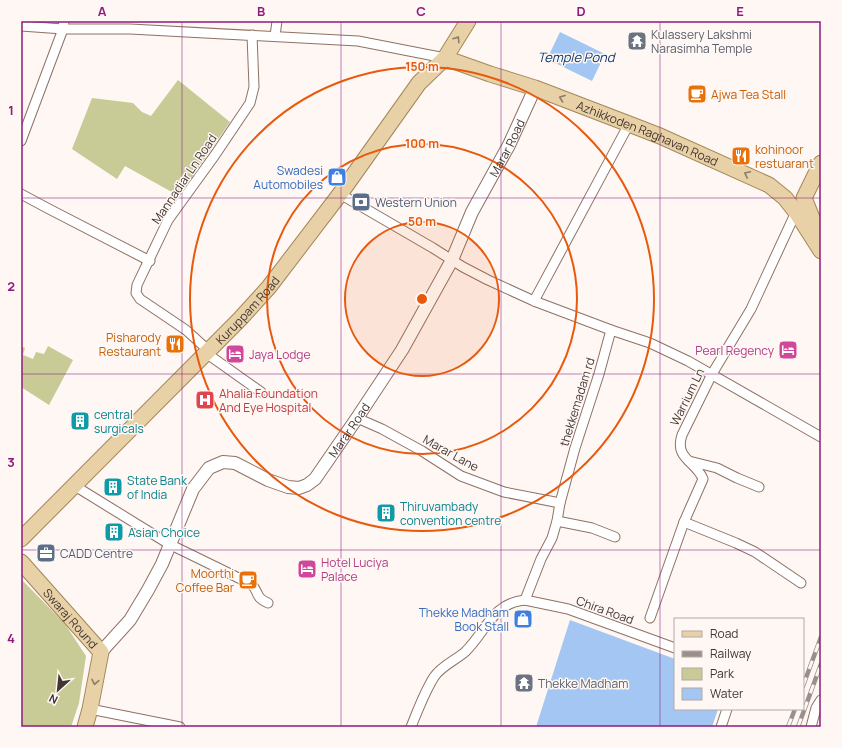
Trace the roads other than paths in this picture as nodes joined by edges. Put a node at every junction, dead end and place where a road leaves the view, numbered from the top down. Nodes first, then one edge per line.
1 (277, 21) edge
2 (468, 21) edge
3 (63, 25) edge
4 (21, 26) edge
5 (252, 35) junction
6 (275, 36) junction
7 (445, 58) junction
8 (535, 88) junction
9 (630, 124) junction
10 (21, 141) edge
11 (821, 164) edge
12 (816, 181) edge
13 (769, 185) junction
14 (21, 194) edge
15 (340, 194) junction
16 (804, 198) junction
17 (796, 212) junction
18 (821, 232) edge
19 (821, 251) edge
20 (452, 260) junction
21 (150, 261) junction
22 (534, 301) junction
23 (612, 330) junction
24 (207, 352) junction
25 (712, 374) junction
26 (261, 392) dead end
27 (357, 418) junction
28 (821, 437) edge
29 (688, 461) junction
30 (74, 486) junction
31 (759, 487) dead end
32 (560, 503) junction
33 (557, 521) junction
34 (684, 522) junction
35 (615, 537) dead end
36 (21, 539) edge
37 (170, 544) junction
38 (21, 562) edge
39 (801, 583) dead end
40 (525, 600) junction
41 (268, 603) dead end
42 (650, 618) dead end
43 (674, 648) edge
44 (101, 652) junction
45 (821, 700) edge
46 (90, 709) junction
47 (727, 710) edge
48 (85, 727) edge
49 (180, 727) edge
50 (410, 727) edge
51 (721, 727) edge
52 (810, 727) edge

1 - 6 street
7 -> 2 main road, Kuruppam Road
3 - 4 street
3 - 5 street
3 - 10 street
5 - 6 street
5 - 21 street, Mannadiar Ln Road
6 - 7 street
7 - 8 main road, Azhikkoden Raghavan Road
7 - 15 main road, Kuruppam Road
9 -> 8 main road, Azhikkoden Raghavan Road
8 - 20 street, Marar Road
13 -> 9 main road, Azhikkoden Raghavan Road
9 - 22 street
11 - 12 main road
12 - 13 main road
12 - 16 main road
13 - 17 main road, Azhikkoden Raghavan Road
14 - 21 street
15 - 20 street
15 - 24 main road, Kuruppam Road
16 - 17 main road
16 - 18 main road
17 - 19 main road, Azhikkoden Raghavan Road
17 - 25 street, Warrium Ln
20 - 22 street
20 - 27 street, Marar Road
21 - 24 street, Mannadiar Ln Road
22 - 23 street
23 - 25 street
23 - 32 street, thekkemadam rd
24 - 26 street
24 - 30 main road, Kuruppam Road
25 - 28 street
25 - 29 street, Warrium Ln
27 - 32 street, Marar Lane
27 - 37 street, Marar Road
29 - 31 street
29 - 34 street, Warrium Ln
30 - 36 main road, Kuruppam Road
30 - 37 street
32 - 33 street, thekkemadam rd
33 - 35 street
33 - 40 street, thekkemadam rd
34 - 39 street
34 - 42 street, Warrium Ln
37 - 41 street
37 - 44 street, Marar Road
38 - 44 main road, Swaraj Round
40 - 43 street, Chira Road
40 - 50 street
44 -> 46 main road, Swaraj Round
45 - 52 street
46 - 48 main road, Swaraj Round
46 - 49 street
47 - 51 street

